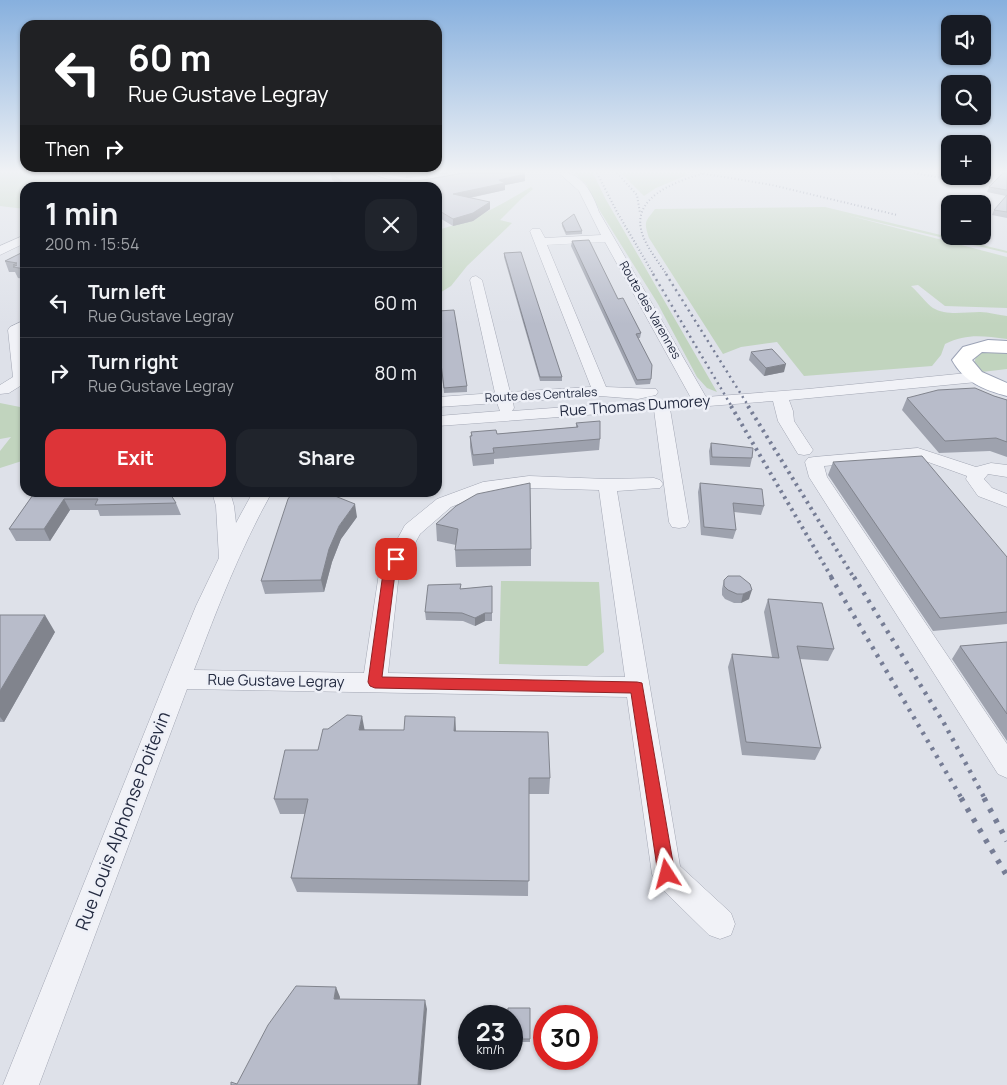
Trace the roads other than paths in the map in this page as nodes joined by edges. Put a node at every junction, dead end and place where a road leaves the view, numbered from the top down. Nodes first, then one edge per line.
1 (601, 224) edge
2 (609, 238) junction
3 (20, 241) edge
4 (0, 251) edge
5 (476, 280) dead end
6 (20, 327) edge
7 (1007, 348) edge
8 (962, 360) junction
9 (20, 370) edge
10 (976, 377) junction
11 (20, 379) edge
12 (2, 390) edge
13 (674, 390) dead end
14 (1007, 390) edge
15 (600, 391) junction
16 (833, 392) junction
17 (20, 393) edge
18 (503, 396) junction
19 (779, 396) junction
20 (701, 401) junction
21 (442, 402) edge
22 (661, 404) junction
23 (507, 415) junction
24 (442, 421) edge
25 (809, 456) junction
26 (1007, 471) edge
27 (976, 473) junction
28 (654, 484) dead end
29 (607, 485) junction
30 (222, 497) edge
31 (247, 497) edge
32 (260, 497) edge
33 (1007, 500) edge
34 (249, 516) junction
35 (679, 522) dead end
36 (229, 557) junction
37 (178, 679) junction
38 (375, 682) junction
39 (637, 687) junction
40 (1007, 766) edge
41 (720, 924) dead end
42 (20, 1085) edge

1 - 2 street, Route des Varennes
2 - 15 street
2 - 20 street, Route des Varennes
3 - 4 street
5 - 18 street
6 - 9 street
7 - 8 main road
8 - 10 main road
8 - 16 street, Rue Thomas Dumorey
10 - 14 main road
10 - 16 street, Rue Thomas Dumorey
11 - 12 street
12 - 17 street
13 - 15 street, Route des Centrales
15 - 18 street, Route des Centrales
16 - 19 street, Rue Thomas Dumorey
18 - 21 street, Route des Centrales
18 - 23 street
19 - 20 street, Rue Thomas Dumorey
19 - 25 street
20 - 22 street, Rue Thomas Dumorey
22 - 23 street, Rue Thomas Dumorey
22 - 35 street
23 - 24 street, Rue Thomas Dumorey
25 - 27 street
25 - 40 street
26 - 27 street
27 - 33 street
28 - 29 street
29 - 38 street
29 - 39 street
30 - 36 street, Rue Louis Alphonse Poitevin
31 - 34 street
32 - 34 street, Rue Louis Alphonse Poitevin
34 - 36 street, Rue Louis Alphonse Poitevin
36 - 37 street, Rue Louis Alphonse Poitevin
37 - 38 street, Rue Gustave Legray
37 - 42 street, Rue Louis Alphonse Poitevin
38 - 39 street, Rue Gustave Legray
39 - 41 street

